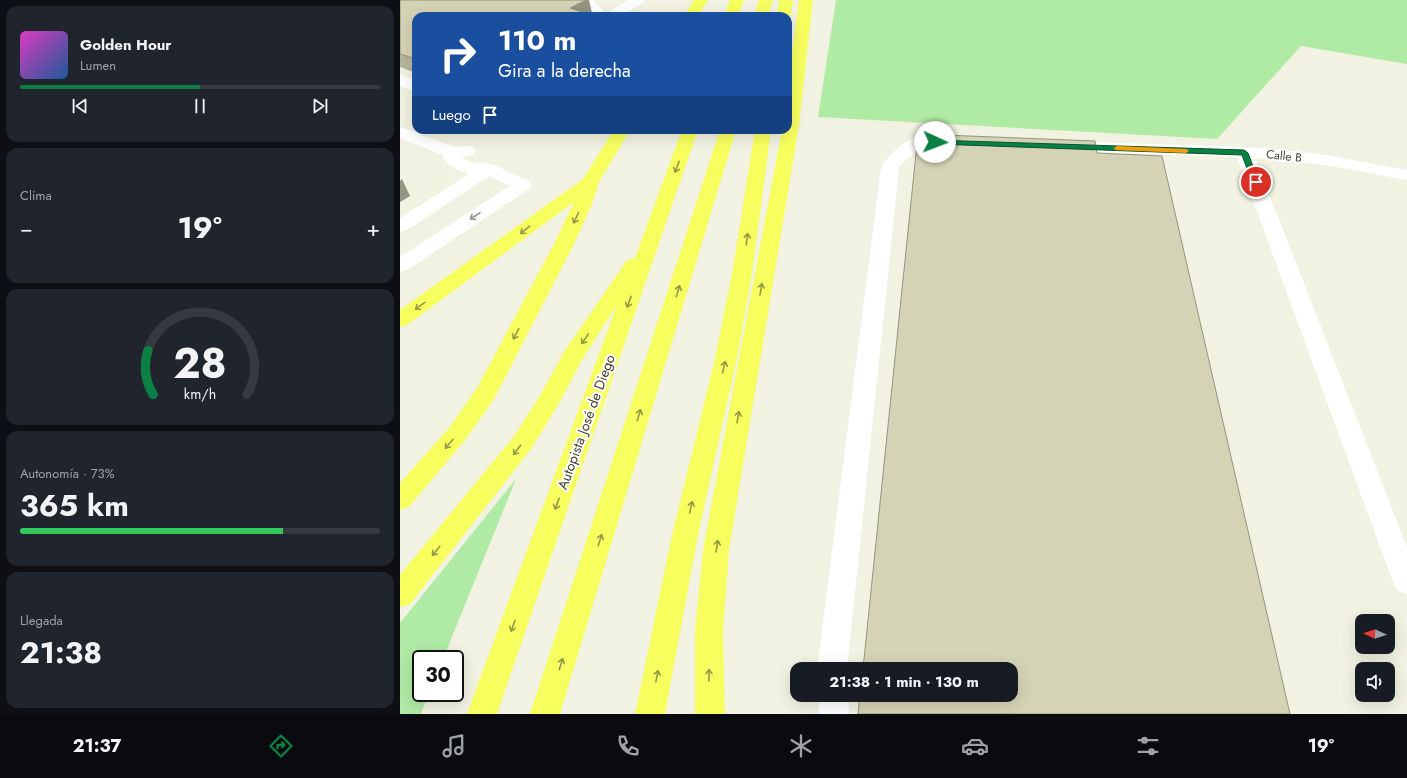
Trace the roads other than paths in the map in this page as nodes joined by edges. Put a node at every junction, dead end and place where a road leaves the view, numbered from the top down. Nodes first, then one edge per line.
1 (638, 0) edge
2 (701, 0) edge
3 (737, 0) edge
4 (766, 0) edge
5 (786, 0) edge
6 (806, 0) edge
7 (588, 1) edge
8 (597, 12) edge
9 (618, 12) edge
10 (694, 12) edge
11 (732, 12) edge
12 (762, 12) edge
13 (784, 12) edge
14 (400, 80) edge
15 (412, 85) edge
16 (792, 117) edge
17 (412, 126) edge
18 (401, 132) edge
19 (620, 134) edge
20 (689, 134) edge
21 (727, 134) edge
22 (762, 134) edge
23 (789, 134) edge
24 (958, 143) edge
25 (1053, 146) edge
26 (1244, 153) junction
27 (485, 168) junction
28 (1407, 175) edge
29 (590, 182) junction
30 (400, 226) edge
31 (653, 236) junction
32 (400, 266) edge
33 (400, 320) edge
34 (400, 500) edge
35 (1407, 582) edge
36 (400, 595) edge
37 (833, 662) edge
38 (833, 702) edge
39 (486, 704) edge
40 (547, 707) edge
41 (650, 714) edge
42 (710, 714) edge
43 (834, 714) edge

1 - 9 street
2 - 10 highway
3 - 11 highway
4 - 12 highway
5 - 13 highway
16 -> 6 highway
7 - 8 street
14 - 15 street
17 - 18 street
18 - 27 street
19 - 29 highway
20 -> 31 highway, Autopista José de Diego
40 -> 21 highway
41 -> 22 highway
42 -> 23 highway
24 - 37 street
25 - 26 street, Calle B
26 - 28 street, Calle B
26 - 35 street
27 - 30 street
27 -> 32 street
29 -> 33 highway
29 -> 34 highway
31 -> 36 highway
31 -> 39 highway, Autopista José de Diego
38 - 43 street

